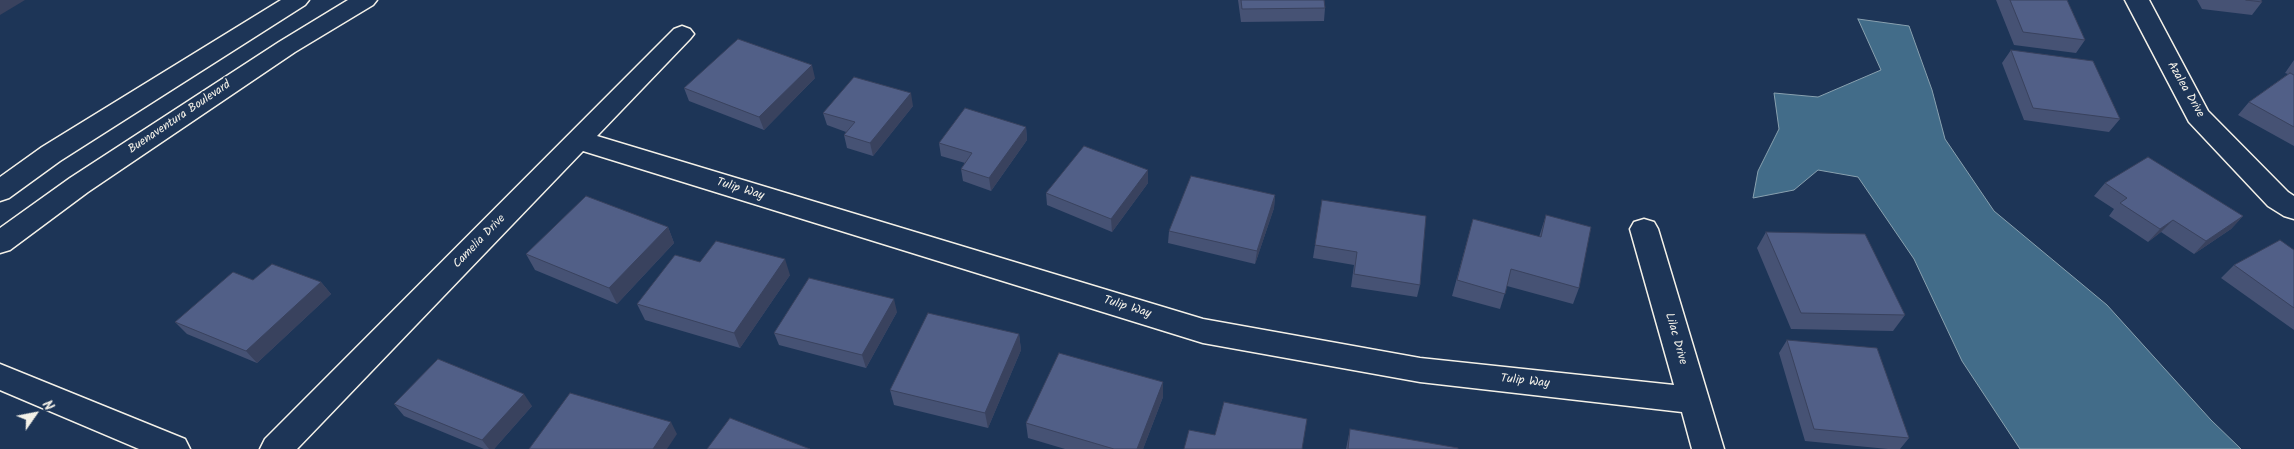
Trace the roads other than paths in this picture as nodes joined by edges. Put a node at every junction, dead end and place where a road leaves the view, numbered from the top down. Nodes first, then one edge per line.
1 (296, 0) edge
2 (364, 0) edge
3 (2136, 0) edge
4 (682, 34) dead end
5 (579, 140) junction
6 (0, 191) edge
7 (2294, 209) edge
8 (1644, 229) dead end
9 (0, 243) edge
10 (0, 377) edge
11 (1692, 400) junction
12 (174, 449) edge
13 (276, 449) edge
14 (1708, 449) edge

1 - 6 street
2 - 9 street, Buenaventura Boulevard
3 - 7 street, Azalea Drive
4 - 5 street, Camelia Drive
5 - 11 street, Tulip Way
5 - 13 street, Camelia Drive
8 - 11 street, Lilac Drive
10 - 12 street
11 - 14 street, Lilac Drive

